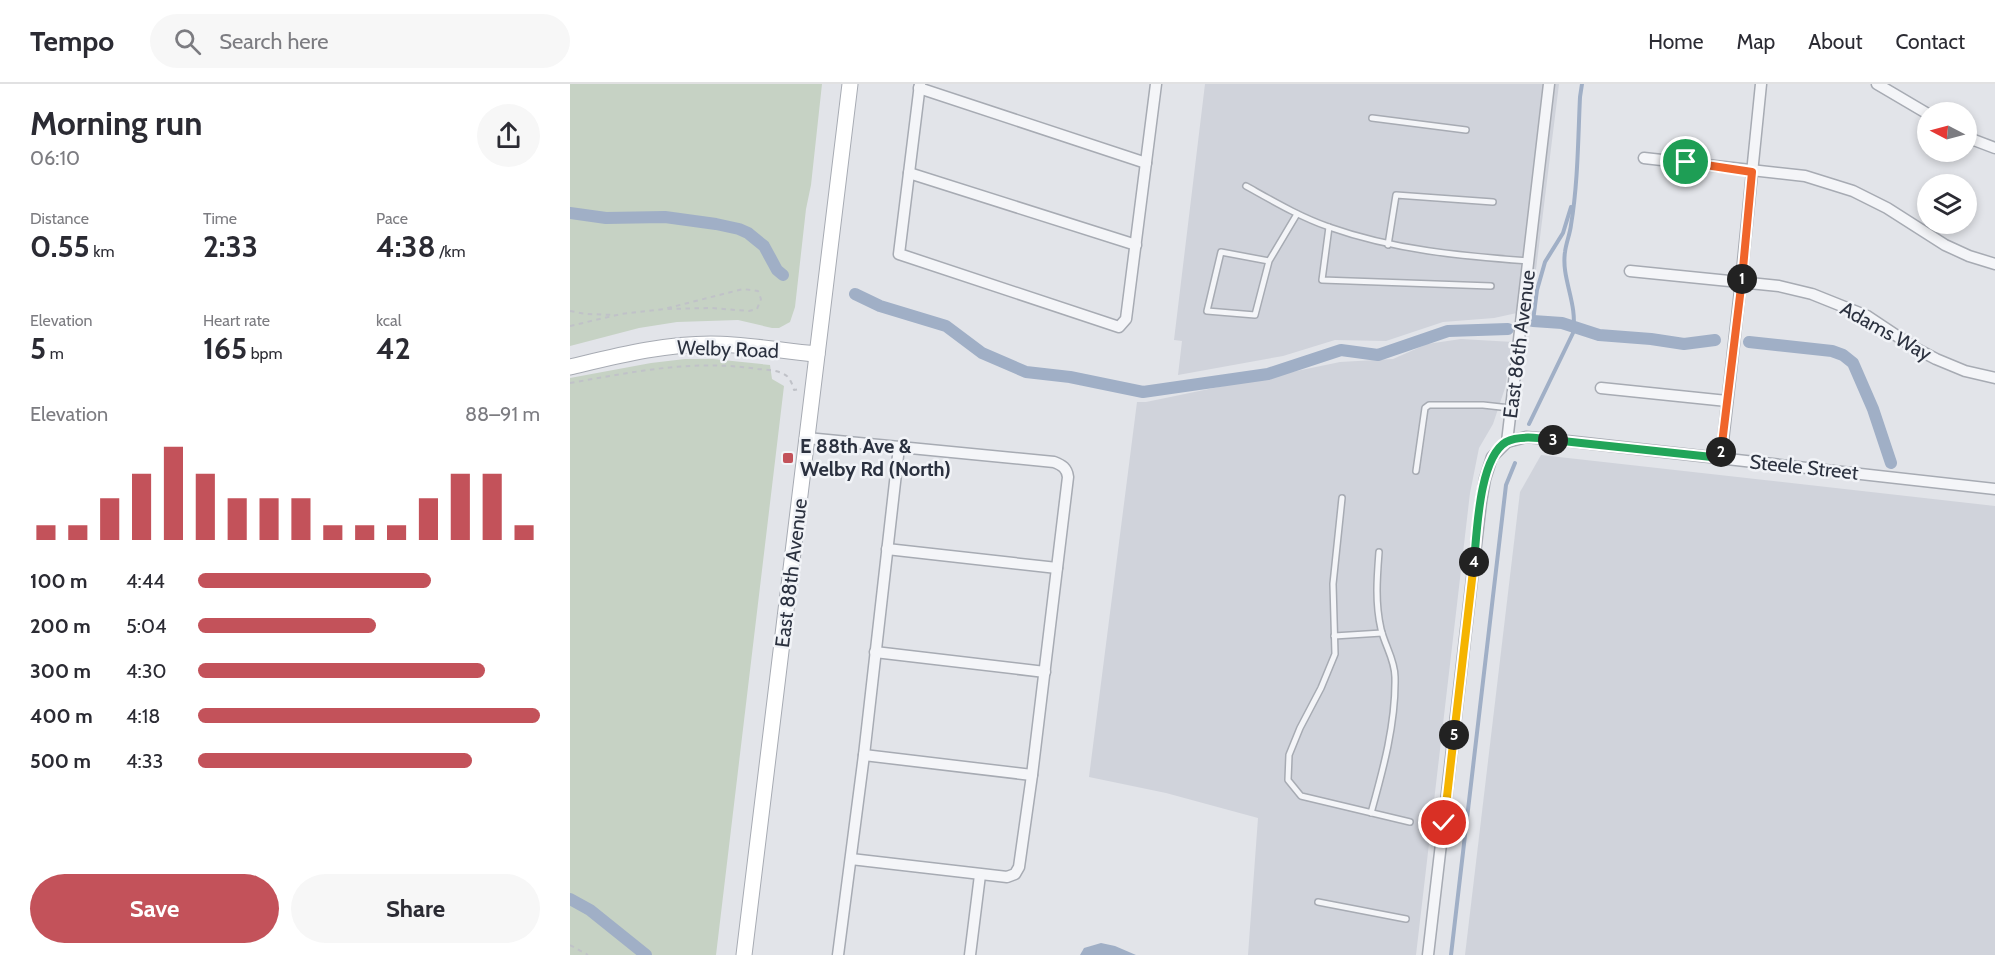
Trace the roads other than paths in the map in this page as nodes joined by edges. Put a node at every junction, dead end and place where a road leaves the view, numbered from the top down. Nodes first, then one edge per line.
1 (850, 84) edge
2 (1156, 84) edge
3 (1549, 84) edge
4 (1761, 84) edge
5 (1877, 84) edge
6 (920, 86) edge
7 (1917, 108) edge
8 (1372, 118) dead end
9 (1466, 130) dead end
10 (1977, 141) edge
11 (1995, 148) edge
12 (1644, 158) dead end
13 (1146, 163) junction
14 (1752, 172) junction
15 (909, 173) junction
16 (1246, 186) dead end
17 (1493, 202) dead end
18 (1297, 214) junction
19 (1329, 227) junction
20 (1136, 245) junction
21 (1388, 245) junction
22 (1269, 261) junction
23 (1529, 261) junction
24 (1995, 264) edge
25 (1630, 271) dead end
26 (1742, 282) junction
27 (1491, 286) dead end
28 (817, 354) junction
29 (570, 367) edge
30 (1995, 378) edge
31 (1601, 388) dead end
32 (1727, 402) junction
33 (1510, 408) junction
34 (807, 438) junction
35 (1506, 442) junction
36 (899, 447) junction
37 (1721, 458) junction
38 (1416, 471) dead end
39 (1995, 489) edge
40 (1342, 498) dead end
41 (887, 549) junction
42 (1379, 552) dead end
43 (1057, 568) junction
44 (1382, 633) junction
45 (1334, 636) junction
46 (875, 652) junction
47 (1045, 672) junction
48 (864, 755) junction
49 (1032, 775) junction
50 (1371, 813) junction
51 (1410, 822) dead end
52 (851, 859) junction
53 (980, 875) junction
54 (1318, 902) dead end
55 (1406, 919) dead end
56 (744, 955) edge
57 (838, 955) edge
58 (970, 955) edge
59 (1428, 955) edge

1 - 28 main road, East 88th Avenue
2 - 13 street
3 - 23 street, East 86th Avenue
4 - 14 street
5 - 7 street
6 - 13 street
6 - 15 street
8 - 9 lane
10 - 11 street
12 - 14 street
13 - 20 street
14 - 24 street
14 - 26 street
15 - 20 street
15 - 20 street
16 - 18 lane
17 - 21 lane
18 - 19 lane
18 - 22 lane
19 - 21 lane
19 - 27 lane
21 - 23 lane
22 - 22 lane
23 - 33 street, East 86th Avenue
25 - 26 street, Adams Way
26 - 30 street, Adams Way
26 - 32 street
28 - 29 main road, Welby Road
28 - 34 main road, East 88th Avenue
31 - 32 street
32 - 37 street
33 - 35 street, East 86th Avenue
33 - 38 lane
34 - 36 street
34 - 56 main road, East 88th Avenue
35 - 37 street, Steele Street
35 - 59 street, East 86th Avenue
36 - 41 street
36 - 43 street
37 - 39 street, Steele Street
40 - 45 lane
41 - 43 street
41 - 46 street
42 - 44 lane
43 - 47 street
44 - 45 lane
44 - 50 lane
45 - 50 lane
46 - 47 street
46 - 48 street
47 - 49 street
48 - 49 street
48 - 52 street
49 - 53 street
50 - 51 lane
52 - 53 street
52 - 57 street
53 - 58 street
54 - 55 lane

